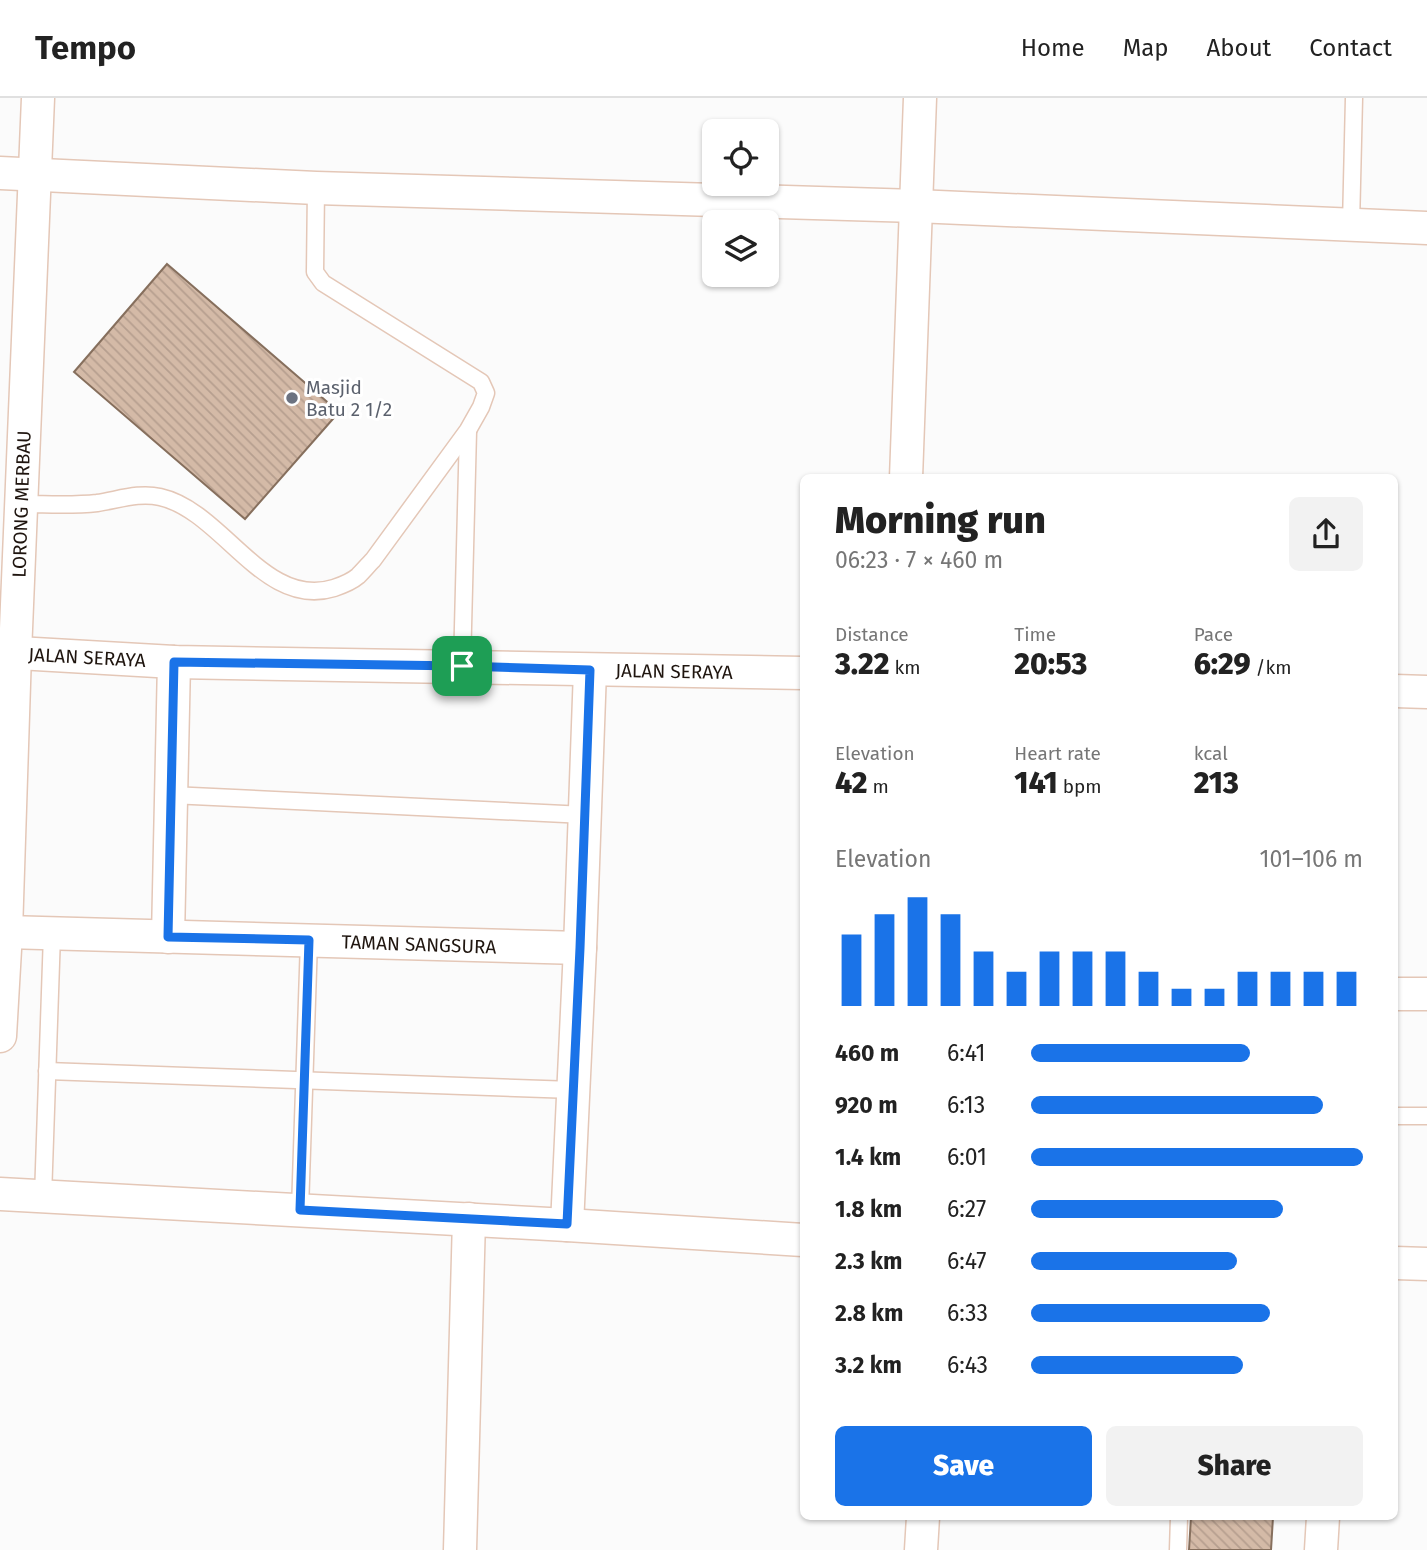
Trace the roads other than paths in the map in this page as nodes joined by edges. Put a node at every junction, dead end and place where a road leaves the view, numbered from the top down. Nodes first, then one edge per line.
1 (38, 98) edge
2 (920, 98) edge
3 (1353, 98) edge
4 (0, 173) edge
5 (35, 175) junction
6 (316, 188) junction
7 (916, 206) junction
8 (1351, 225) junction
9 (1427, 228) edge
10 (468, 430) junction
11 (906, 474) edge
12 (22, 504) junction
13 (8, 653) edge
14 (174, 662) junction
15 (462, 666) junction
16 (590, 670) junction
17 (800, 673) edge
18 (1398, 691) edge
19 (1427, 692) edge
20 (171, 795) junction
21 (585, 815) junction
22 (6, 932) junction
23 (52, 934) junction
24 (168, 937) junction
25 (309, 940) junction
26 (580, 948) junction
27 (1398, 994) edge
28 (1427, 994) edge
29 (0, 1036) edge
30 (47, 1071) junction
31 (304, 1081) junction
32 (573, 1090) junction
33 (1398, 1116) edge
34 (1427, 1116) edge
35 (0, 1194) edge
36 (43, 1197) junction
37 (300, 1210) junction
38 (469, 1219) junction
39 (567, 1224) junction
40 (800, 1240) edge
41 (1398, 1263) edge
42 (1427, 1264) edge
43 (923, 1520) edge
44 (1179, 1520) edge
45 (1323, 1520) edge
46 (460, 1550) edge
47 (921, 1550) edge
48 (1178, 1550) edge
49 (1321, 1550) edge

1 - 5 street, LORONG MERBAU
2 - 7 street
3 - 8 lane
4 - 5 street
5 - 6 street
5 - 12 street, LORONG MERBAU
6 - 7 street
6 - 10 lane
7 - 8 street
7 - 11 street
8 - 9 street
10 - 12 lane
10 - 15 lane
12 - 13 street, LORONG MERBAU
13 - 14 street, JALAN SERAYA
13 - 22 street, LORONG MERBAU
14 - 15 street, JALAN SERAYA
14 - 20 street
15 - 16 street, JALAN SERAYA
16 - 17 street, JALAN SERAYA
16 - 21 street
18 - 19 street
20 - 21 lane
20 - 24 street
21 - 26 street
22 - 23 street, TAMAN SANGSURA
22 - 29 street, LORONG MERBAU
23 - 24 street, TAMAN SANGSURA
23 - 30 lane
24 - 25 street, TAMAN SANGSURA
25 - 26 street, TAMAN SANGSURA
25 - 31 lane
26 - 32 street
27 - 28 street
30 - 31 lane
30 - 36 lane
31 - 32 lane
31 - 37 lane
32 - 39 street
33 - 34 lane
35 - 36 street
36 - 37 street
37 - 38 street
38 - 39 street
38 - 46 street
39 - 40 street
41 - 42 street
43 - 47 street
44 - 48 lane
45 - 49 street

